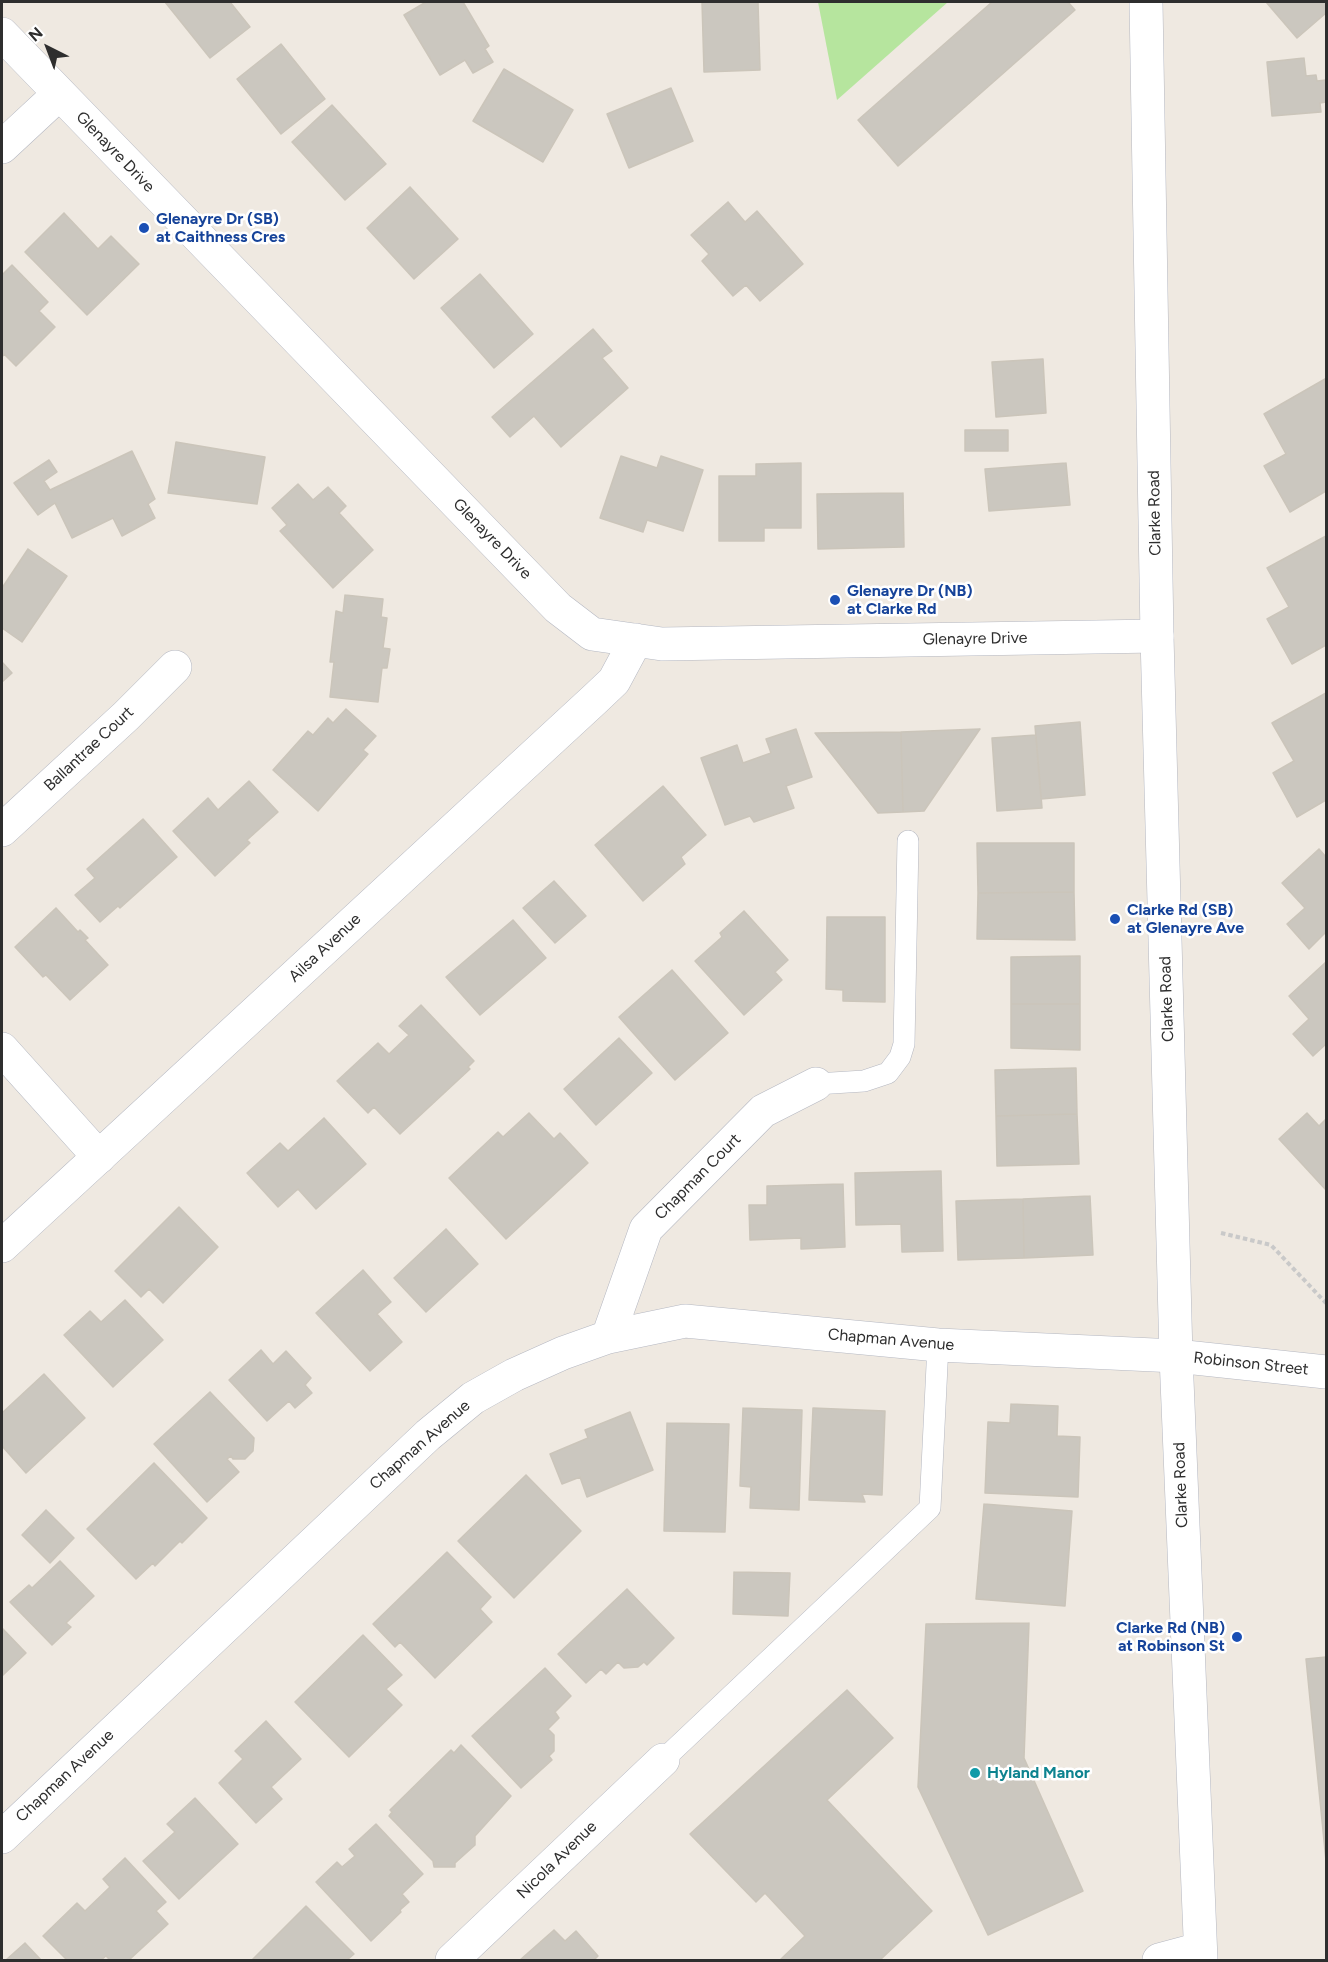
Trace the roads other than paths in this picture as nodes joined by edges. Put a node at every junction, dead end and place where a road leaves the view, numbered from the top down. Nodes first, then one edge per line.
1 (1146, 2) edge
2 (2, 34) edge
3 (59, 94) junction
4 (2, 147) edge
5 (1157, 636) junction
6 (636, 640) junction
7 (174, 667) dead end
8 (2, 830) edge
9 (908, 841) dead end
10 (2, 1049) edge
11 (816, 1084) joint
12 (99, 1157) junction
13 (2, 1246) edge
14 (608, 1337) junction
15 (938, 1346) junction
16 (1176, 1356) junction
17 (1326, 1372) edge
18 (663, 1760) joint
19 (2, 1837) edge
20 (1201, 1955) edge
21 (452, 1960) edge
22 (1159, 1960) edge

1 - 5 street, Clarke Road
2 - 3 street, Glenayre Drive
3 - 4 street
3 - 6 street, Glenayre Drive
5 - 6 street, Glenayre Drive
5 - 16 street, Clarke Road
6 - 12 street, Ailsa Avenue
7 - 8 street, Ballantrae Court
9 - 11 lane
10 - 12 street
11 - 14 street, Chapman Court
12 - 13 street, Ailsa Avenue
14 - 15 street, Chapman Avenue
14 - 19 street, Chapman Avenue
15 - 16 street, Chapman Avenue
15 - 18 lane
16 - 17 street, Robinson Street
16 - 20 street, Clarke Road
18 - 21 street, Nicola Avenue
20 - 22 street

